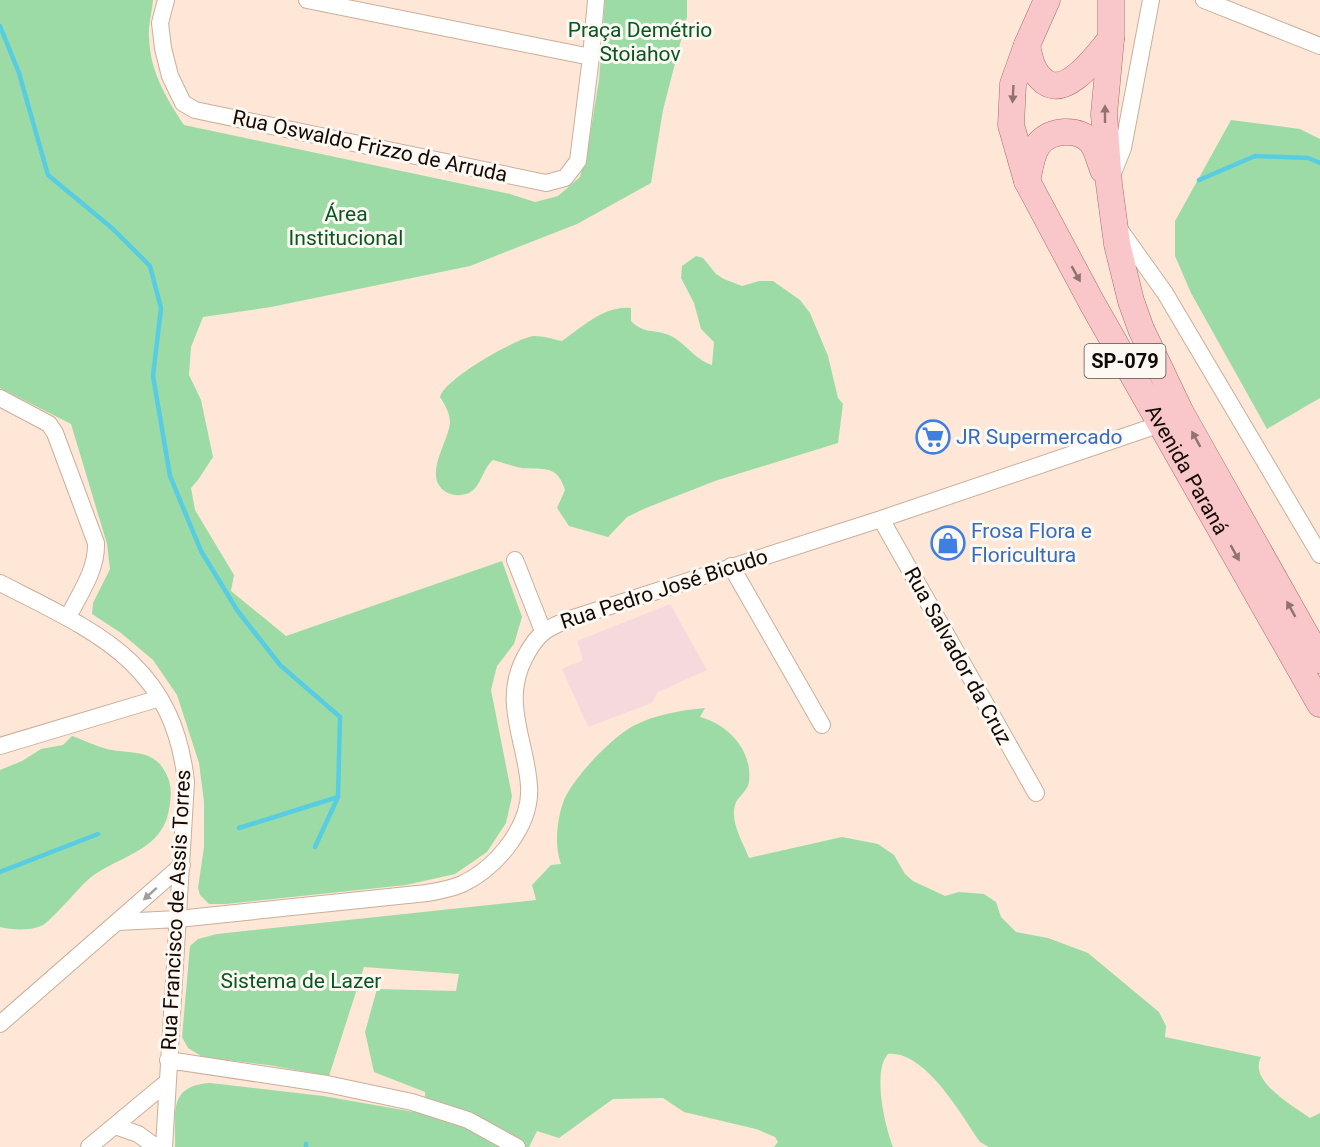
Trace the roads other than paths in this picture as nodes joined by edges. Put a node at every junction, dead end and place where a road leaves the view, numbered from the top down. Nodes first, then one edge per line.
1 (166, 0) edge
2 (307, 0) edge
3 (596, 0) edge
4 (1047, 0) edge
5 (1111, 0) edge
6 (1150, 0) edge
7 (1204, 0) edge
8 (1111, 39) junction
9 (1027, 45) junction
10 (1320, 46) edge
11 (591, 57) junction
12 (1027, 181) junction
13 (1109, 184) junction
14 (1115, 222) junction
15 (0, 398) edge
16 (1161, 424) junction
17 (881, 519) junction
18 (1320, 555) edge
19 (515, 560) dead end
20 (731, 566) junction
21 (0, 582) edge
22 (68, 617) junction
23 (543, 632) junction
24 (1320, 660) edge
25 (160, 698) junction
26 (1320, 704) edge
27 (822, 725) dead end
28 (0, 746) edge
29 (1036, 793) dead end
30 (182, 865) junction
31 (178, 919) junction
32 (118, 922) junction
33 (0, 1024) edge
34 (168, 1060) junction
35 (166, 1083) junction
36 (115, 1126) junction
37 (89, 1147) edge
38 (156, 1147) edge
39 (164, 1147) edge
40 (517, 1147) edge

1 - 11 street, Rua Oswaldo Frizzo de Arruda
2 - 11 street
3 - 11 street
4 - 9 main road, Avenida Paraná / SP-079
5 - 8 main road, Avenida Paraná / SP-079
6 - 13 street
7 - 10 street
8 - 9 main road
13 -> 8 main road, Avenida Paraná / SP-079
9 -> 12 main road, Avenida Paraná / SP-079
12 - 13 main road, SP-079
12 -> 16 main road, Avenida Paraná / SP-079
13 - 14 main road, Avenida Paraná / SP-079
14 - 18 street
24 -> 14 main road, Avenida Paraná / SP-079
15 - 22 street
16 - 17 street, Rua Pedro José Bicudo
16 -> 26 main road, Avenida Paraná / SP-079
17 - 20 street, Rua Pedro José Bicudo
17 - 29 street, Rua Salvador da Cruz
19 - 23 street
20 - 23 street, Rua Pedro José Bicudo
20 - 27 street
21 - 22 street, Rua Francisco de Assis Torres
22 - 25 street, Rua Francisco de Assis Torres
23 - 31 street, Rua Pedro José Bicudo
25 - 28 street
25 - 30 street, Rua Francisco de Assis Torres
30 - 31 street, Rua Francisco de Assis Torres
30 -> 32 street
31 - 32 street, Rua Pedro José Bicudo
31 - 34 street, Rua Francisco de Assis Torres
32 - 33 street
34 - 35 street, Rua Francisco de Assis Torres
34 - 40 street
35 - 36 street
35 - 39 street, Rua Francisco de Assis Torres
36 - 37 street
36 - 38 street

